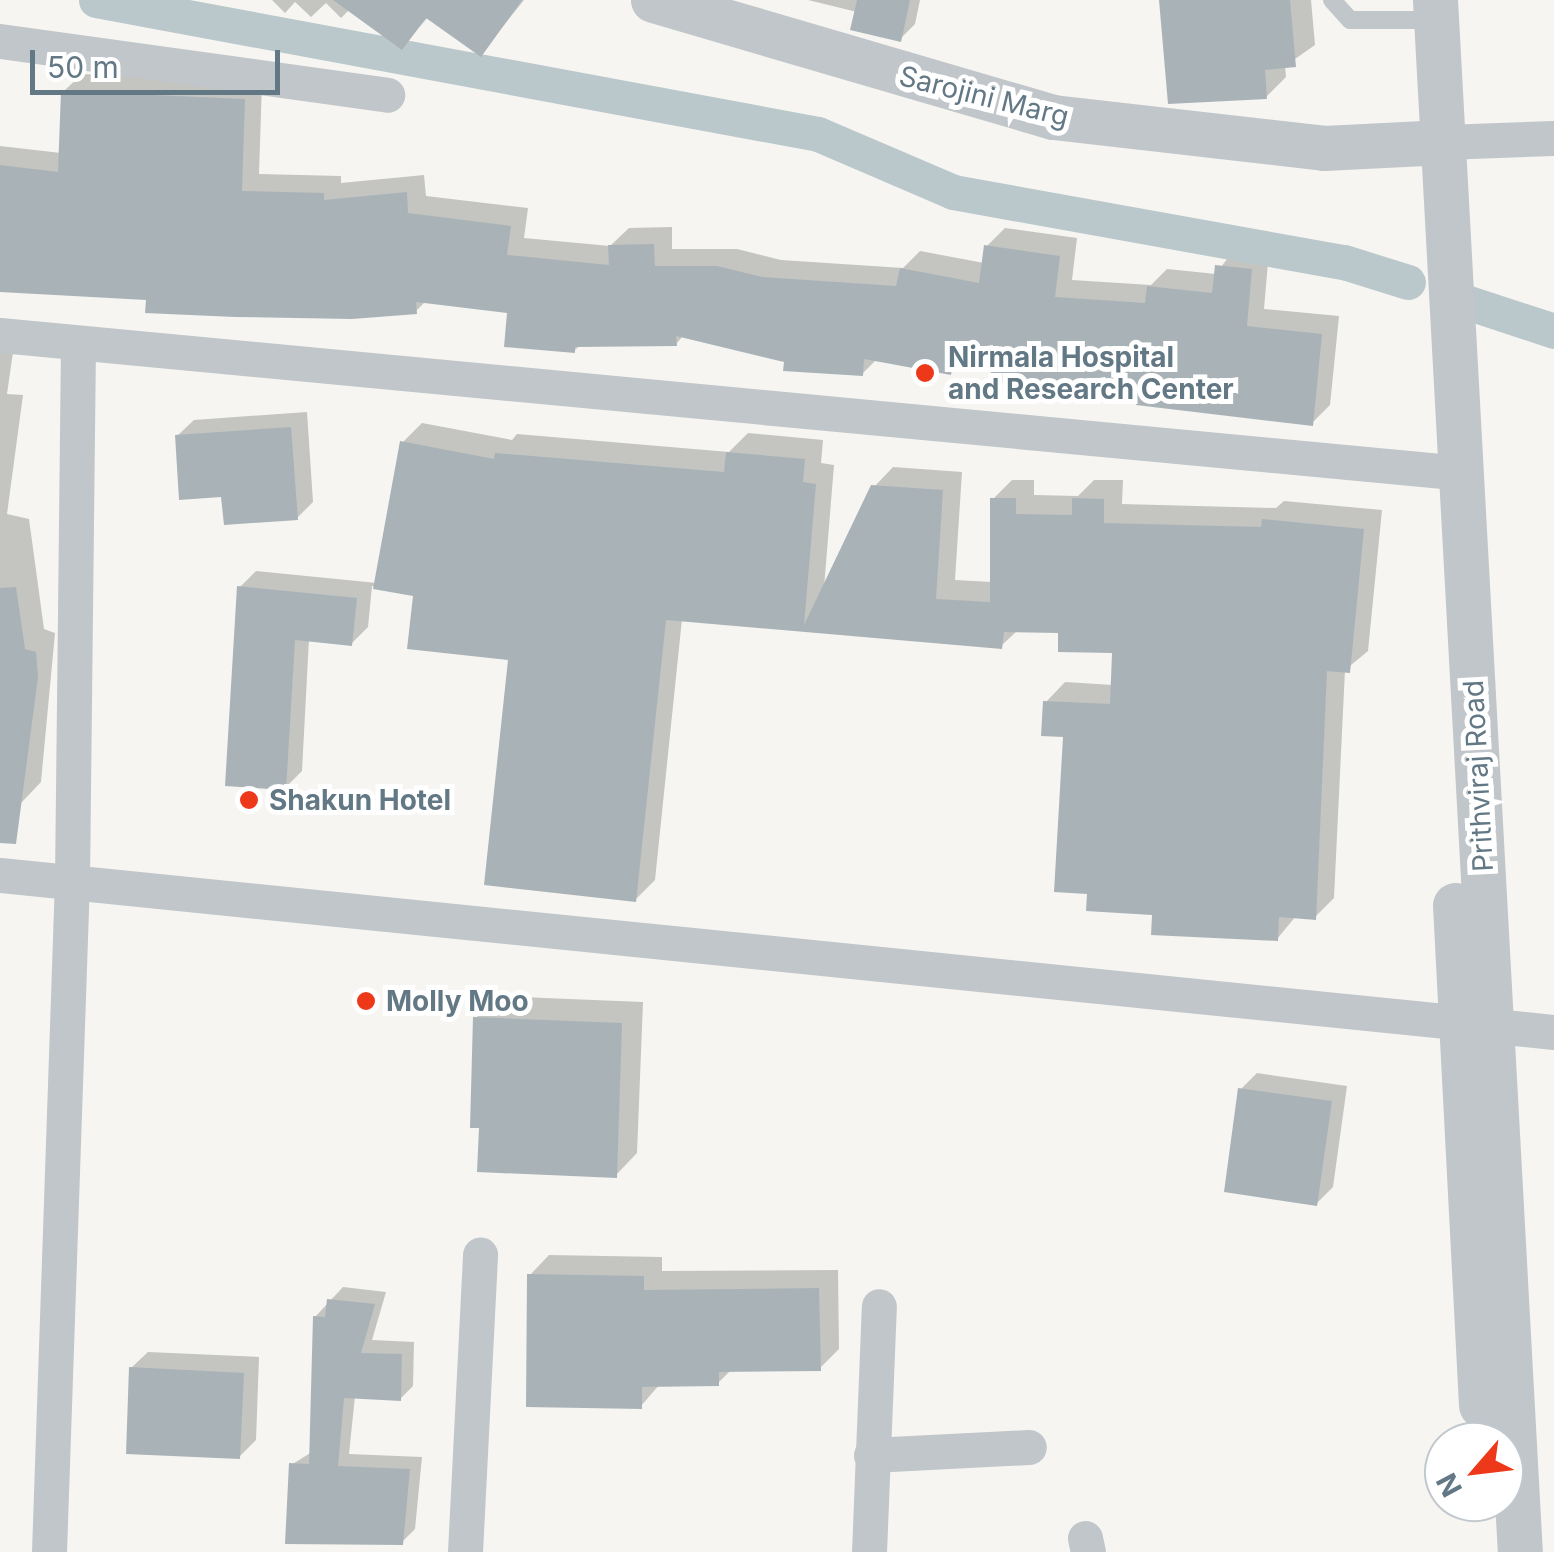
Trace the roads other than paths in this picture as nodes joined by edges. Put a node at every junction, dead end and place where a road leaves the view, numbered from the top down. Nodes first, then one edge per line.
1 (653, 0) edge
2 (1332, 0) edge
3 (1425, 10) edge
4 (0, 41) edge
5 (386, 95) dead end
6 (1554, 138) edge
7 (1433, 142) junction
8 (0, 334) edge
9 (78, 344) junction
10 (1452, 472) junction
11 (0, 875) edge
12 (72, 881) junction
13 (1474, 1023) junction
14 (1554, 1032) edge
15 (480, 1254) dead end
16 (878, 1306) dead end
17 (1483, 1422) edge
18 (1028, 1447) dead end
19 (871, 1455) junction
20 (1488, 1522) edge
21 (50, 1552) edge
22 (465, 1552) edge
23 (869, 1552) edge
24 (1490, 1552) edge
25 (1520, 1552) edge

1 - 7 street, Sarojini Marg
2 - 3 lane
3 - 7 street, Prithviraj Road
4 - 5 street
6 - 7 street
7 - 10 street, Prithviraj Road
8 - 9 street
9 - 10 street
9 - 12 street
10 - 13 street, Prithviraj Road
11 - 12 street
12 - 13 street
12 - 21 street
13 - 14 street
13 - 17 street, Prithviraj Road
13 - 25 street, Prithviraj Road
15 - 22 street
16 - 19 street
18 - 19 street
19 - 23 street
20 - 24 street

